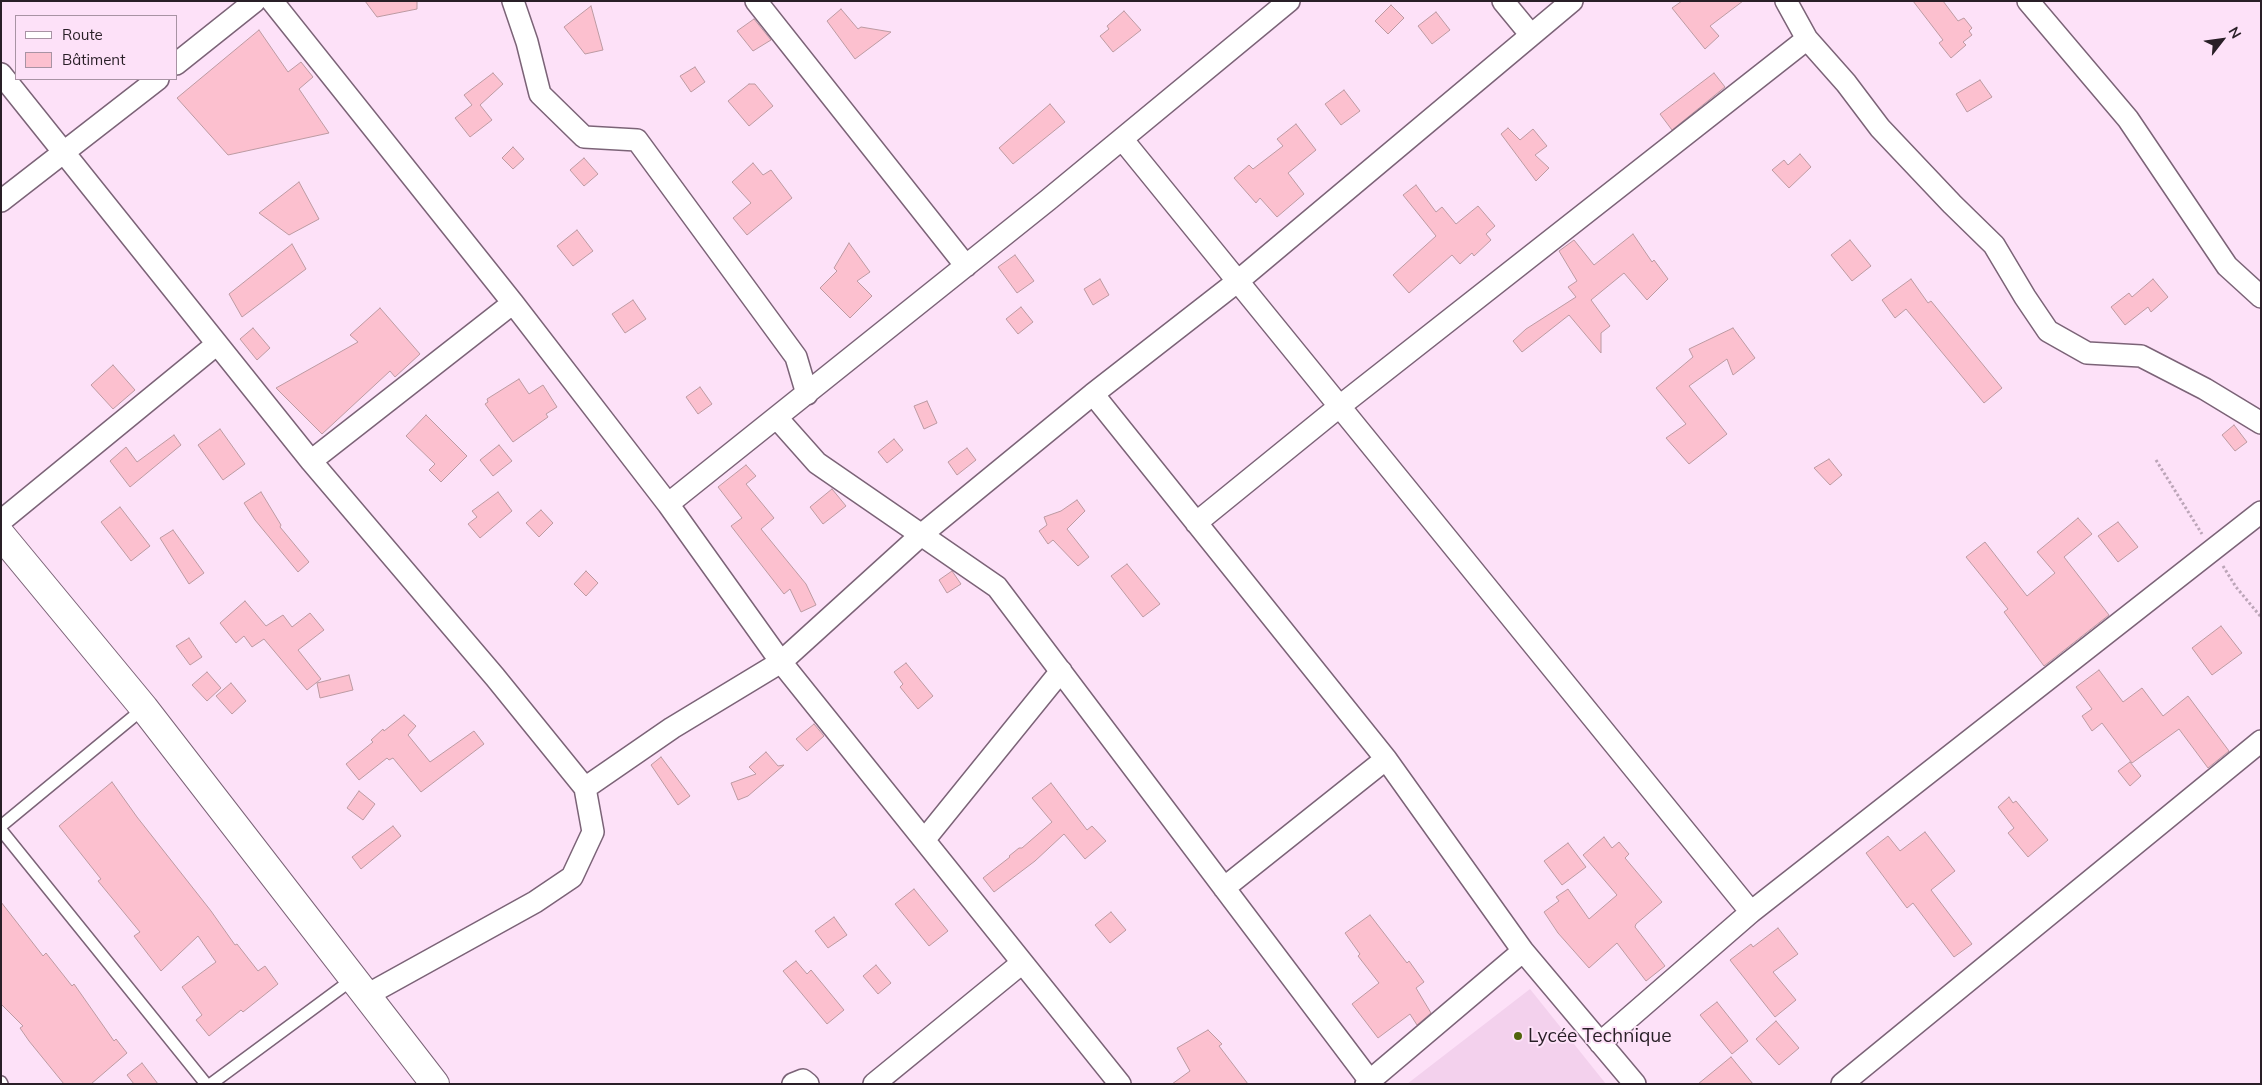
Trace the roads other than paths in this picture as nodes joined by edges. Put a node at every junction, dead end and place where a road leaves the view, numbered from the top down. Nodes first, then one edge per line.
1 (255, 1) edge
2 (272, 1) edge
3 (514, 1) edge
4 (756, 1) edge
5 (1289, 1) edge
6 (1503, 1) edge
7 (1572, 1) edge
8 (1786, 1) edge
9 (2028, 1) edge
10 (1531, 35) junction
11 (1807, 39) junction
12 (178, 62) edge
13 (1, 74) edge
14 (157, 80) edge
15 (1122, 139) junction
16 (64, 153) junction
17 (1, 201) edge
18 (966, 266) junction
19 (1238, 281) junction
20 (2261, 297) edge
21 (513, 304) junction
22 (217, 344) junction
23 (807, 394) junction
24 (1093, 394) junction
25 (1340, 406) junction
26 (776, 418) junction
27 (2261, 423) edge
28 (311, 461) junction
29 (668, 504) junction
30 (2261, 512) edge
31 (1, 521) edge
32 (1196, 523) junction
33 (1, 535) edge
34 (921, 535) junction
35 (781, 662) junction
36 (1061, 672) junction
37 (144, 708) junction
38 (2261, 741) edge
39 (1386, 759) junction
40 (585, 788) junction
41 (1, 828) edge
42 (925, 839) junction
43 (1224, 888) junction
44 (1752, 912) junction
45 (1523, 951) junction
46 (1022, 963) junction
47 (360, 987) junction
48 (1600, 1043) junction
49 (1368, 1082) edge
50 (206, 1084) edge
51 (211, 1084) edge
52 (435, 1084) edge
53 (793, 1084) edge
54 (808, 1084) edge
55 (874, 1084) edge
56 (1120, 1084) edge
57 (1635, 1084) edge
58 (1842, 1084) edge

1 - 12 street
2 - 21 street
3 - 23 street
4 - 18 street
5 - 15 street
6 - 10 street
7 - 10 street
8 - 11 street
9 - 20 street
10 - 19 street
11 - 25 street
11 - 27 street
13 - 16 street
14 - 16 street
15 - 18 street
15 - 19 street
16 - 17 street
16 - 22 street
18 - 23 street
19 - 24 street
19 - 25 street
21 - 28 street
21 - 29 street
22 - 28 street
22 - 31 street
23 - 26 street
24 - 32 street
24 - 34 street
25 - 32 street
25 - 44 street
26 - 29 street
26 - 34 street
28 - 40 street
29 - 35 street
30 - 44 street
32 - 39 street
33 - 37 main road
34 - 35 street
34 - 36 street
35 - 40 street
35 - 42 street
36 - 42 street
36 - 43 street
37 - 41 lane
37 - 47 main road
38 - 58 street
39 - 43 street
39 - 45 street
40 - 47 street
41 - 50 lane
42 - 46 street
43 - 49 street
44 - 48 street
45 - 48 street
45 - 49 street
46 - 55 street
46 - 56 street
47 - 51 lane
47 - 52 main road
48 - 57 street
53 - 54 street

